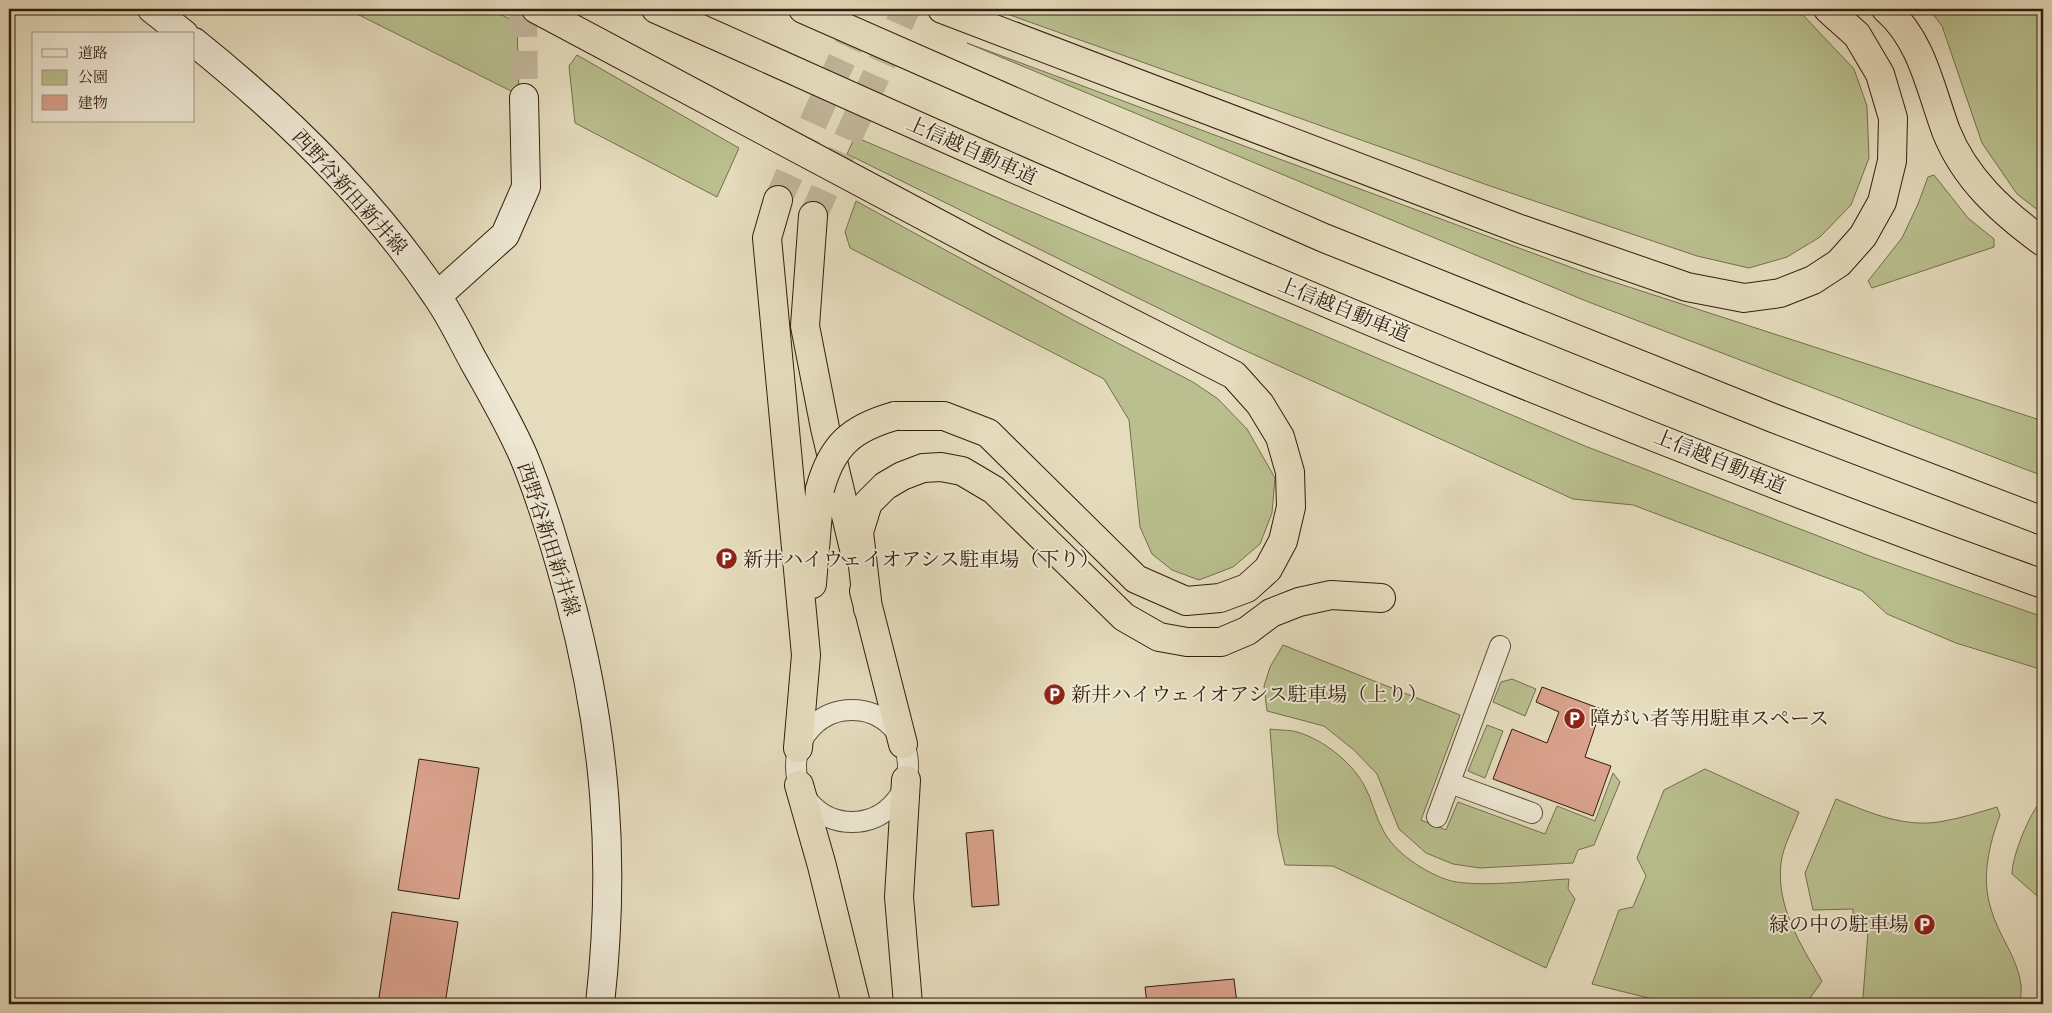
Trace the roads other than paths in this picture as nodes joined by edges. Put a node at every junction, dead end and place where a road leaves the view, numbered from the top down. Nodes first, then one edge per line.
1 (152, 9) edge
2 (536, 9) edge
3 (656, 9) edge
4 (802, 9) edge
5 (942, 9) edge
6 (1828, 9) edge
7 (1886, 9) edge
8 (181, 32) edge
9 (195, 43) edge
10 (524, 98) tunnel mouth
11 (778, 200) tunnel mouth
12 (813, 216) tunnel mouth
13 (2043, 242) edge
14 (437, 296) junction
15 (2043, 521) edge
16 (2043, 584) edge
17 (1382, 598) dead end
18 (868, 609) junction
19 (1500, 646) dead end
20 (806, 655) junction
21 (903, 744) junction
22 (798, 748) junction
23 (906, 780) junction
24 (1450, 783) junction
25 (798, 785) junction
26 (1532, 813) dead end
27 (1436, 817) dead end
28 (600, 1004) edge
29 (856, 1004) edge
30 (908, 1004) edge

1 - 8 main road
2 - 20 highway, bridge
3 - 16 highway, 上信越自動車道
4 - 15 highway
5 - 6 highway
7 - 13 highway
9 - 14 main road, 西野谷新田新井線
10 - 14 main road
11 - 20 highway
12 - 18 highway
14 - 28 main road, 西野谷新田新井線
17 - 18 highway
18 - 21 highway
19 - 24 lane
20 - 22 highway
21 - 22 lane
21 - 23 lane
22 - 25 lane
23 - 25 lane
23 - 30 highway
24 - 26 lane
24 - 27 lane
25 - 29 highway

